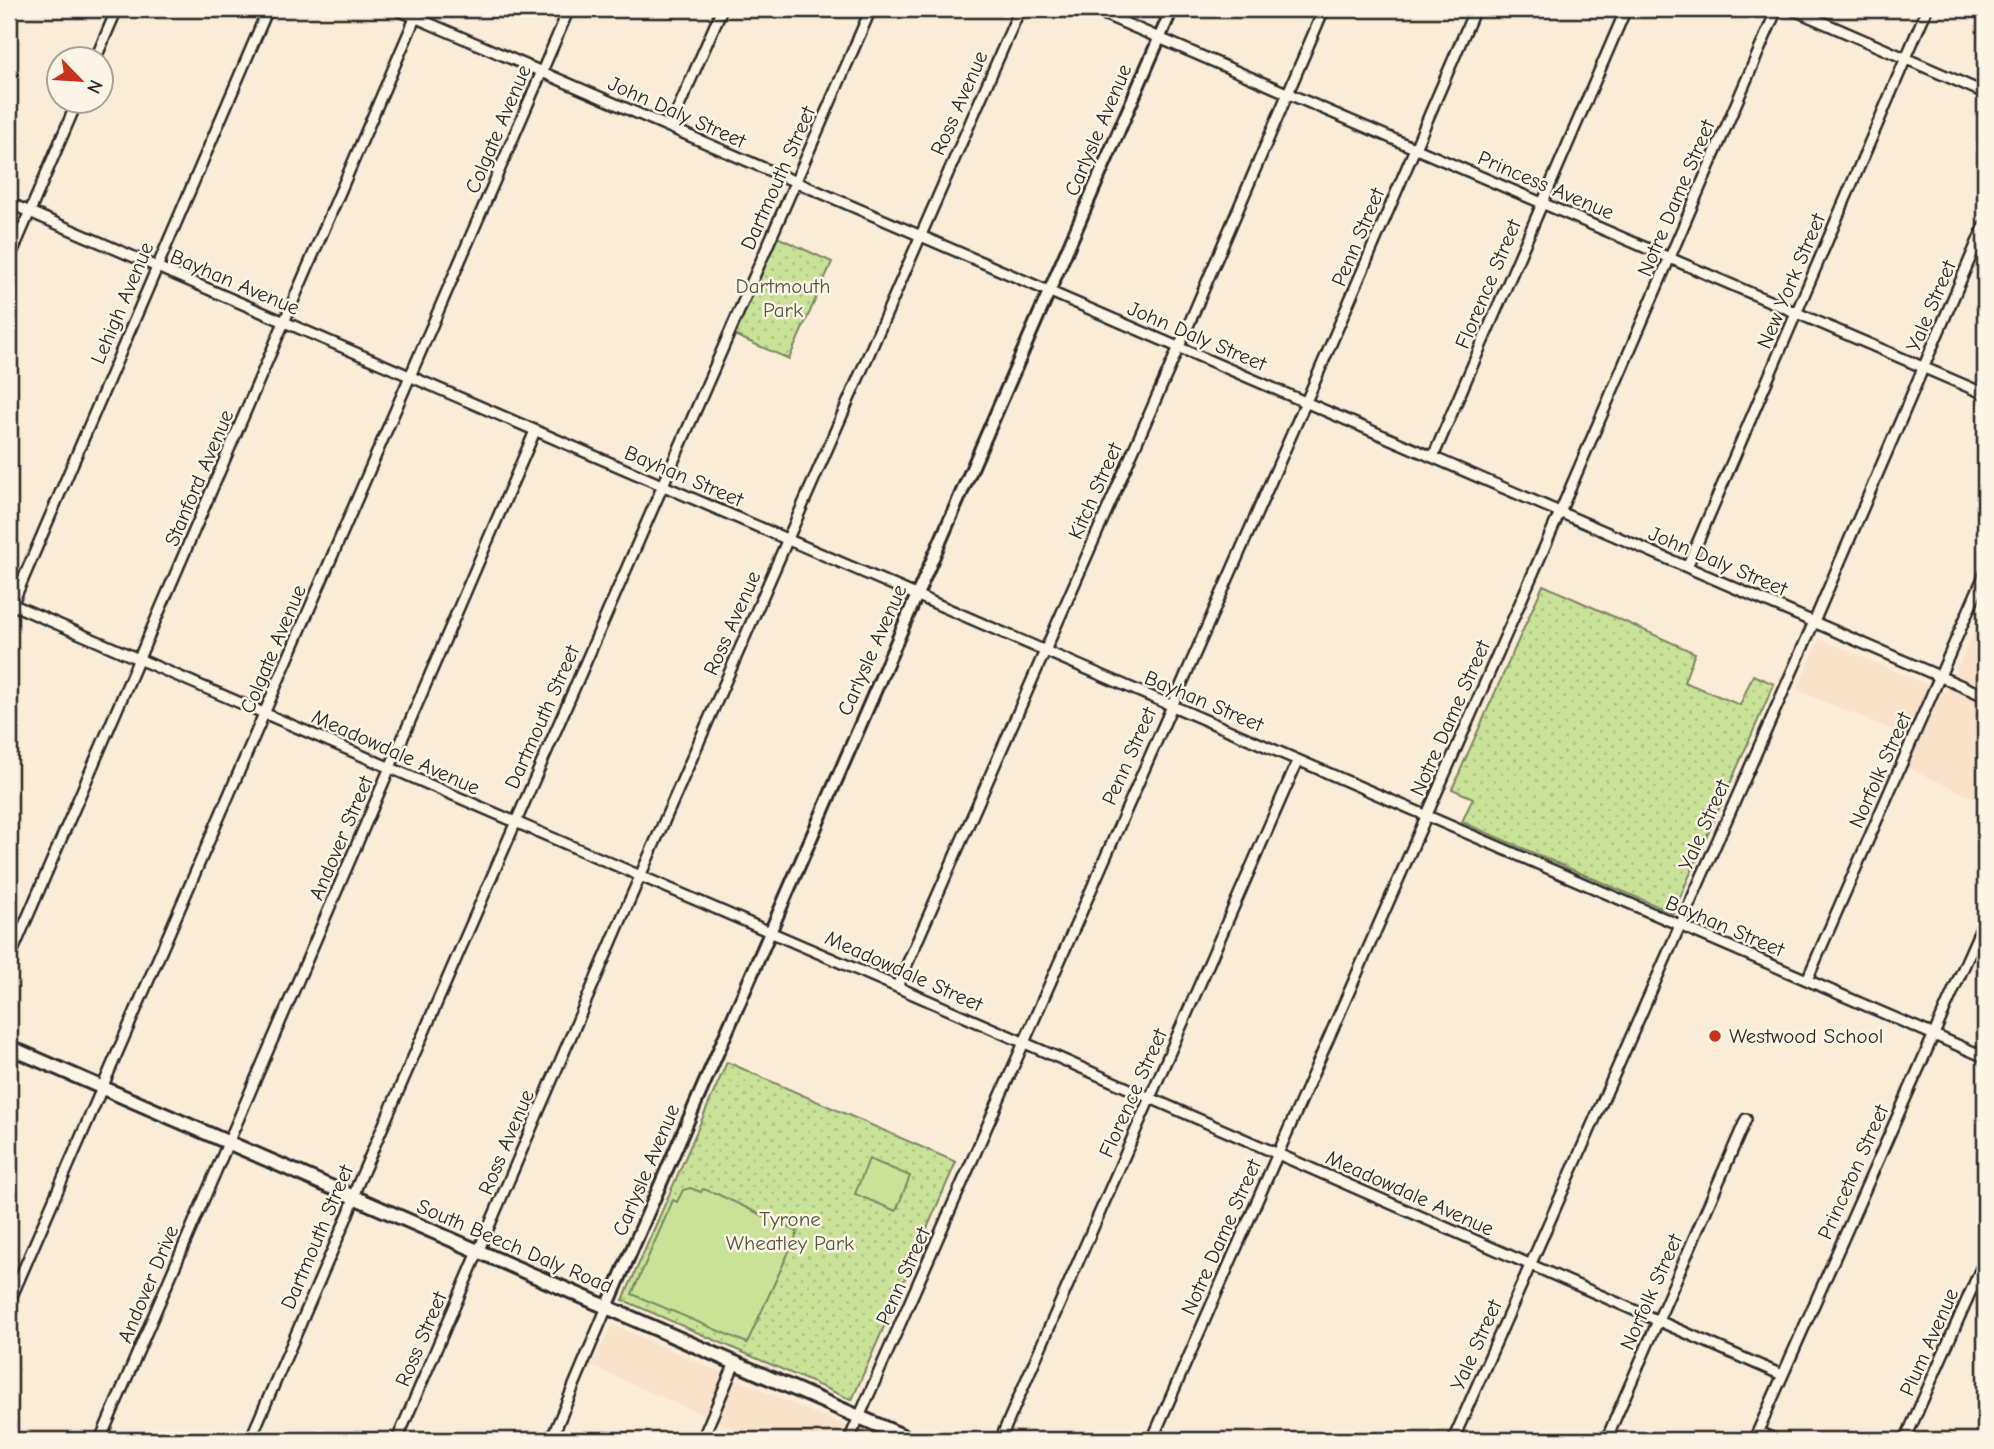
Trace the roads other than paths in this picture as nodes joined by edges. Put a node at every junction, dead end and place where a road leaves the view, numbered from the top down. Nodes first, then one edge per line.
1 (117, 9) edge
2 (268, 9) edge
3 (396, 9) edge
4 (569, 9) edge
5 (722, 9) edge
6 (871, 9) edge
7 (1020, 9) edge
8 (1092, 9) edge
9 (1172, 9) edge
10 (1324, 9) edge
11 (1475, 9) edge
12 (1626, 9) edge
13 (1777, 9) edge
14 (1792, 9) edge
15 (1927, 9) edge
16 (417, 13) edge
17 (1159, 38) junction
18 (101, 46) edge
19 (1906, 58) junction
20 (542, 72) junction
21 (1288, 93) junction
22 (1985, 93) edge
23 (71, 116) edge
24 (670, 127) junction
25 (1415, 148) junction
26 (795, 181) junction
27 (1542, 203) junction
28 (9, 204) edge
29 (29, 212) junction
30 (1985, 224) edge
31 (920, 236) junction
32 (1670, 258) junction
33 (9, 260) edge
34 (157, 268) junction
35 (1049, 292) junction
36 (1797, 313) junction
37 (284, 322) junction
38 (1178, 347) junction
39 (1923, 368) junction
40 (410, 376) junction
41 (1985, 394) edge
42 (1305, 402) junction
43 (535, 431) junction
44 (1433, 457) junction
45 (662, 485) junction
46 (1560, 512) junction
47 (788, 539) junction
48 (1687, 567) junction
49 (1985, 573) edge
50 (917, 595) junction
51 (10, 606) edge
52 (1814, 622) junction
53 (1044, 651) junction
54 (139, 660) junction
55 (1941, 676) junction
56 (1985, 696) edge
57 (1171, 706) junction
58 (264, 713) junction
59 (1298, 760) junction
60 (390, 769) junction
61 (1425, 816) junction
62 (514, 823) junction
63 (640, 878) junction
64 (1985, 919) edge
65 (1679, 926) junction
66 (770, 932) junction
67 (9, 960) edge
68 (1807, 980) junction
69 (897, 987) junction
70 (1933, 1035) junction
71 (1023, 1042) junction
72 (9, 1047) edge
73 (1985, 1057) edge
74 (101, 1087) junction
75 (1150, 1098) junction
76 (1746, 1119) dead end
77 (228, 1142) junction
78 (1277, 1153) junction
79 (354, 1197) junction
80 (478, 1251) junction
81 (1985, 1259) edge
82 (1530, 1265) junction
83 (9, 1303) edge
84 (607, 1307) junction
85 (1658, 1320) junction
86 (735, 1363) junction
87 (1782, 1375) junction
88 (860, 1417) junction
89 (1756, 1436) edge
90 (100, 1440) edge
91 (250, 1440) edge
92 (397, 1440) edge
93 (551, 1440) edge
94 (702, 1440) edge
95 (849, 1440) edge
96 (912, 1440) edge
97 (1000, 1440) edge
98 (1152, 1440) edge
99 (1453, 1440) edge
100 (1606, 1440) edge
101 (1777, 1440) edge
102 (1905, 1440) edge

1 - 18 street
2 - 34 street, Lehigh Avenue
3 - 16 street, John Daly Street
4 - 20 street, Colgate Avenue
5 - 24 street
6 - 26 street, Dartmouth Street
7 - 31 street, Ross Avenue
8 - 17 street, Princess Avenue
9 - 17 street, Carlysle Avenue
10 - 21 street, Kitch Street
11 - 25 street, Penn Street
12 - 27 street, Florence Street
13 - 32 street, Notre Dame Street
14 - 19 street
15 - 19 street, New York Street
16 - 20 street, John Daly Street
16 - 37 street, Stanford Avenue
17 - 21 street, Princess Avenue
17 - 35 street, Carlysle Avenue
19 - 22 street
19 - 36 street, New York Street
20 - 24 street, John Daly Street
20 - 40 street, Colgate Avenue
21 - 25 street, Princess Avenue
21 - 38 street, Kitch Street
23 - 29 street
24 - 26 street, John Daly Street
25 - 27 street, Princess Avenue
25 - 42 street, Penn Street
26 - 31 street, John Daly Street
26 - 45 street, Dartmouth Street
27 - 32 street, Princess Avenue
27 - 44 street, Florence Street
28 - 29 street, Bayhan Avenue
29 - 33 street
29 - 34 street, Bayhan Avenue
30 - 39 street, Yale Street
31 - 35 street, John Daly Street
31 - 47 street, Ross Avenue
32 - 36 street, Princess Avenue
32 - 46 street, Notre Dame Street
34 - 37 street, Bayhan Avenue
34 - 51 street, Lehigh Avenue
35 - 38 street, John Daly Street
35 - 50 street, Carlysle Avenue
36 - 39 street, Princess Avenue
36 - 48 street, New York Street
37 - 40 street, Bayhan Avenue
37 - 54 street, Stanford Avenue
38 - 42 street, John Daly Street
38 - 53 street, Kitch Street
39 - 41 street, Princess Avenue
39 - 52 street, Yale Street
40 - 43 street, Bayhan Street
40 - 58 street, Colgate Avenue
42 - 44 street, John Daly Street
42 - 57 street, Penn Street
43 - 45 street, Bayhan Street
43 - 60 street, Andover Street
44 - 46 street, John Daly Street
45 - 47 street, Bayhan Street
45 - 62 street, Dartmouth Street
46 - 48 street, John Daly Street
46 - 61 street, Notre Dame Street
47 - 50 street, Bayhan Street
47 - 63 street, Ross Avenue
48 - 52 street, John Daly Street
49 - 55 street, Norfolk Street
50 - 53 street, Bayhan Street
50 - 66 street, Carlysle Avenue
51 - 54 street, Meadowdale Avenue
52 - 55 street, John Daly Street
52 - 65 street, Yale Street
53 - 57 street, Bayhan Street
53 - 69 street, Kitch Street
54 - 58 street, Meadowdale Avenue
54 - 67 street, Stanford Avenue
55 - 56 street, John Daly Street
55 - 68 street, Norfolk Street
57 - 59 street, Bayhan Street
57 - 71 street, Penn Street
58 - 60 street, Meadowdale Avenue
58 - 74 street, Colgate Avenue
59 - 61 street, Bayhan Street
59 - 75 street, Florence Street
60 - 62 street, Meadowdale Avenue
60 - 77 street, Andover Street
61 - 65 street, Bayhan Street
61 - 78 street, Notre Dame Street
62 - 63 street, Meadowdale Avenue
62 - 79 street, Dartmouth Street
63 - 66 street, Meadowdale Avenue
63 - 80 street, Ross Avenue
64 - 70 street, Princeton Street
65 - 68 street, Bayhan Street
65 - 82 street, Yale Street
66 - 69 street, Meadowdale Street
66 - 84 street, Carlysle Avenue
68 - 70 street, Bayhan Street
69 - 71 street, Meadowdale Street
70 - 73 street, Bayhan Street
70 - 87 street, Princeton Street
71 - 75 street, Meadowdale Avenue
71 - 88 street, Penn Street
72 - 74 main road, South Beech Daly Road
74 - 77 main road, South Beech Daly Road
74 - 83 street, Colgate Avenue
75 - 78 street, Meadowdale Avenue
75 - 97 street, Florence Street
76 - 85 street, Norfolk Street
77 - 79 main road, South Beech Daly Road
77 - 90 street, Andover Drive
78 - 82 street, Meadowdale Avenue
78 - 98 street, Notre Dame Street
79 - 80 main road, South Beech Daly Road
79 - 91 street, Dartmouth Street
80 - 84 main road, South Beech Daly Road
80 - 92 street, Ross Street
81 - 102 street, Plum Avenue
82 - 85 street, Meadowdale Avenue
82 - 99 street, Yale Street
84 - 86 main road, South Beech Daly Road
84 - 93 street
85 - 87 street, Meadowdale Avenue
85 - 100 street, Norfolk Street
86 - 88 main road, South Beech Daly Road
86 - 94 street
87 - 89 street, Princeton Street
88 - 95 street, Penn Street
88 - 96 main road, South Beech Daly Road
89 - 101 street

